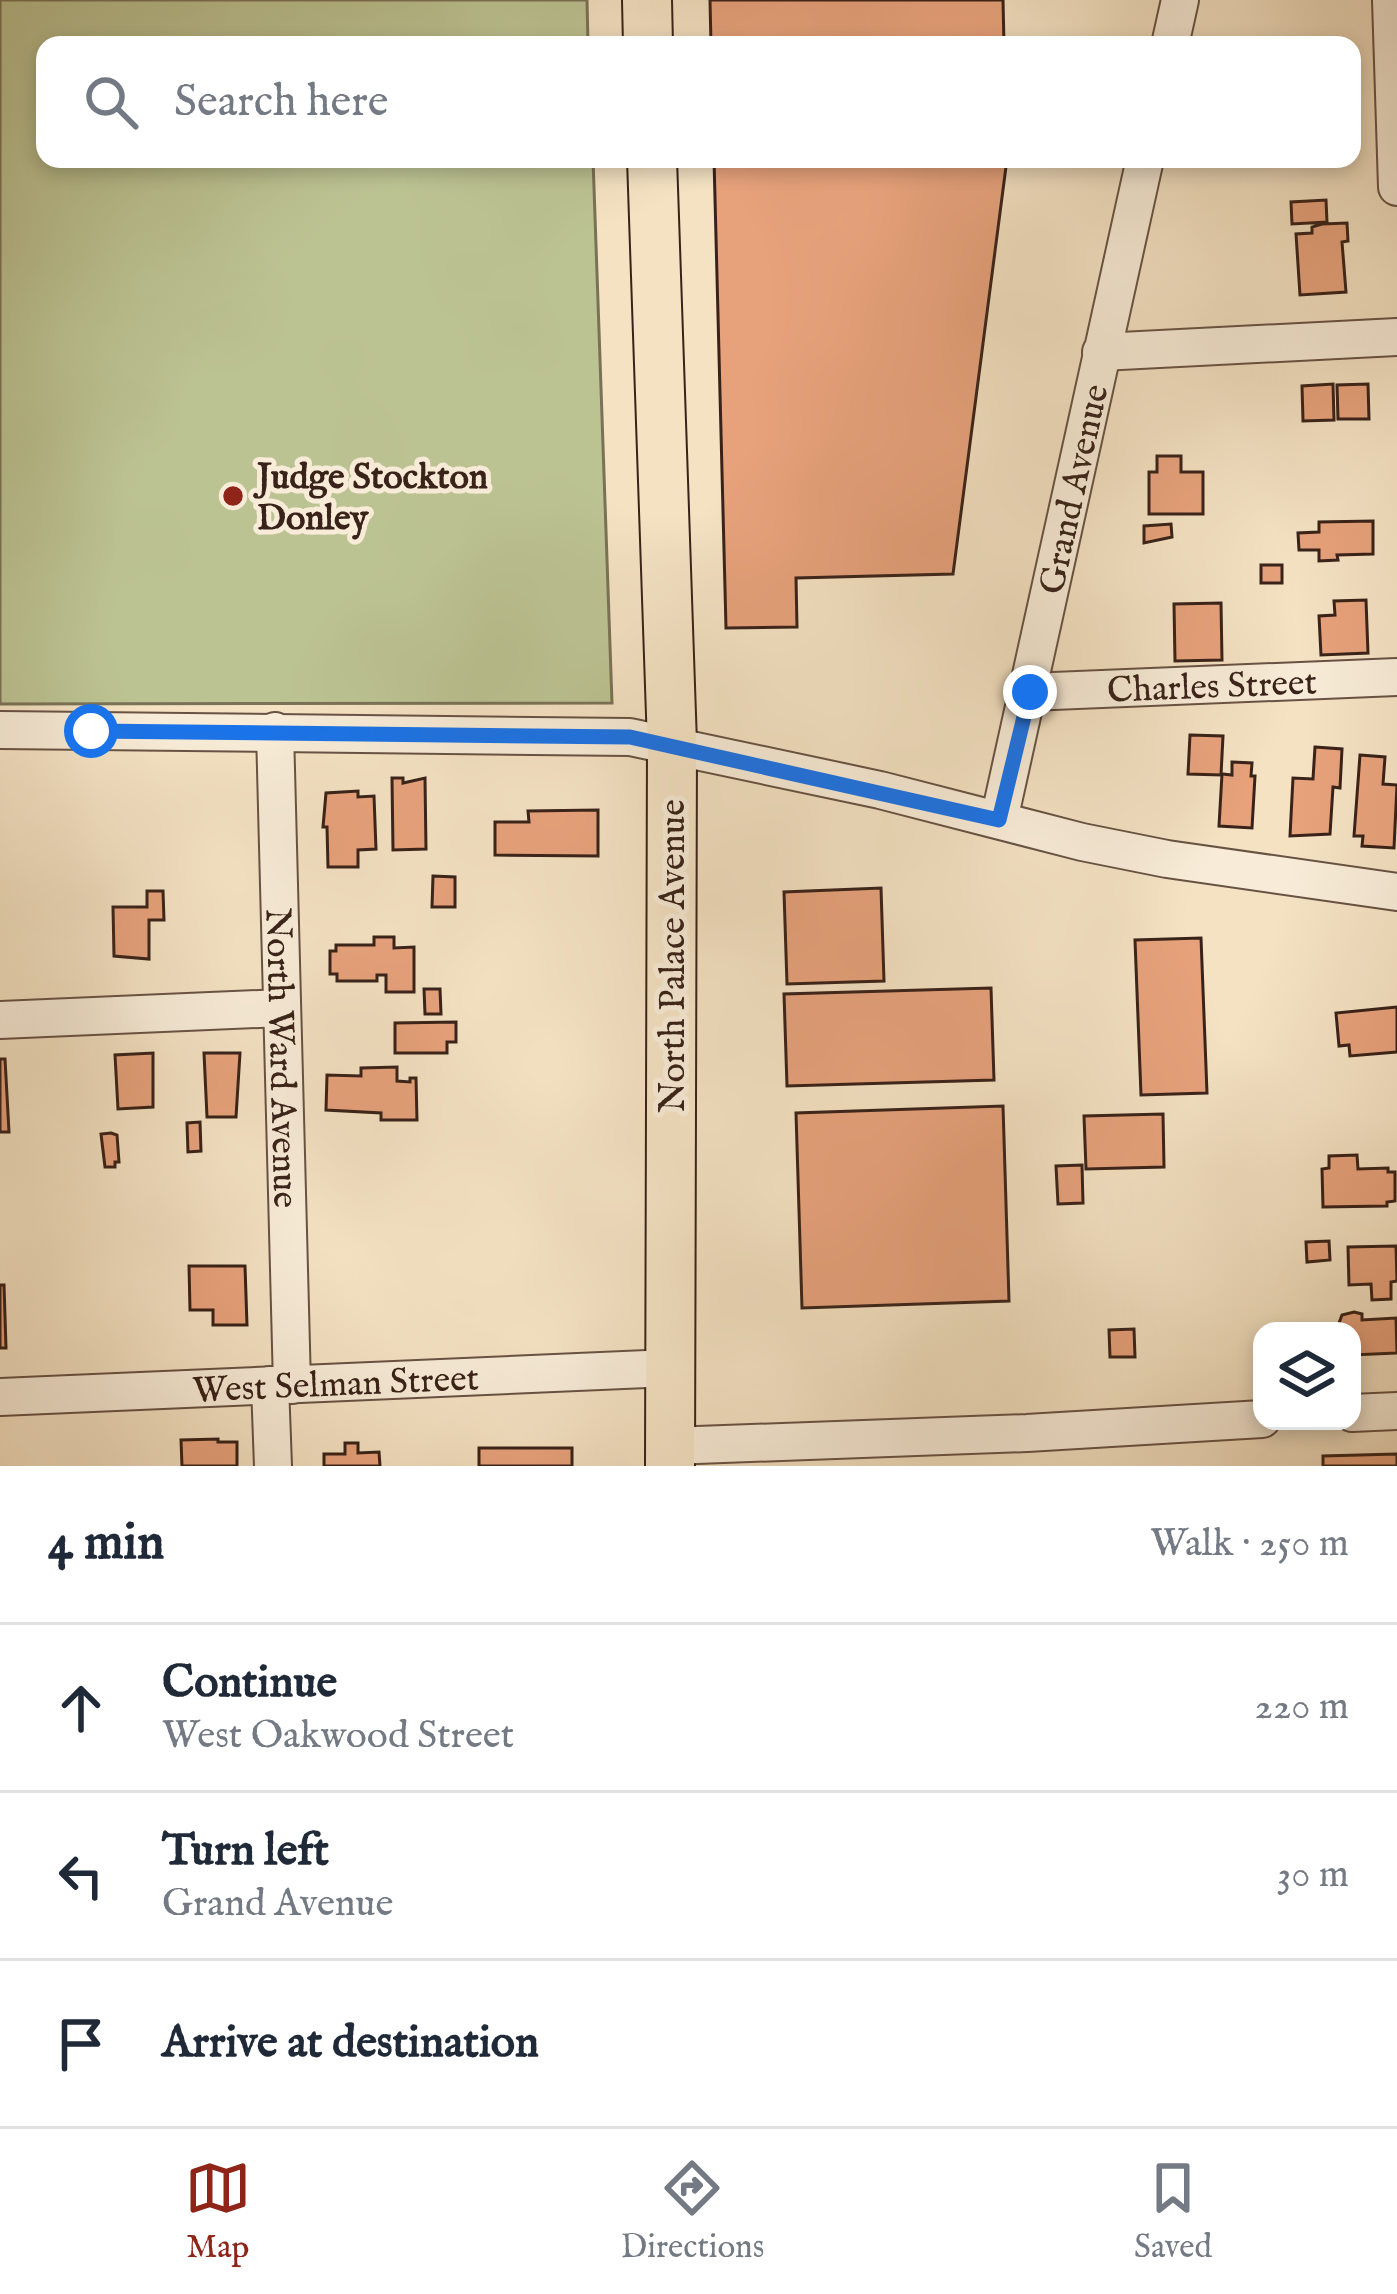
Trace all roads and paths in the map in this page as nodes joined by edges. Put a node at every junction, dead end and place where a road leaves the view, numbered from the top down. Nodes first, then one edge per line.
1 (647, 0) edge
2 (1180, 0) edge
3 (1390, 0) edge
4 (648, 36) edge
5 (1172, 36) edge
6 (652, 168) edge
7 (1142, 168) edge
8 (1397, 188) edge
9 (1397, 337) edge
10 (1101, 352) junction
11 (1397, 677) edge
12 (1030, 692) junction
13 (0, 730) edge
14 (275, 731) junction
15 (672, 744) junction
16 (999, 820) junction
17 (1397, 892) edge
18 (282, 1008) junction
19 (0, 1020) edge
20 (670, 1368) junction
21 (281, 1385) junction
22 (0, 1397) edge
23 (1397, 1411) edge
24 (1361, 1413) edge
25 (1253, 1420) edge
26 (1028, 1449) edge
27 (670, 1456) edge
28 (273, 1466) edge

1 - 4 main road
2 - 5 street
3 - 8 street
6 - 15 main road, North Palace Avenue
7 - 10 street, Grand Avenue
9 - 10 street
10 - 12 street, Grand Avenue
11 - 12 street, Charles Street
12 - 16 street, Grand Avenue
13 - 14 street
14 - 15 street
14 - 18 street, North Ward Avenue
15 - 16 street
15 - 20 main road, North Palace Avenue
16 - 17 street
18 - 19 street
18 - 21 street, North Ward Avenue
20 - 21 street, West Selman Street
20 - 27 main road, North Palace Avenue
21 - 22 street, West Selman Street
21 - 28 street, North Ward Avenue
23 - 24 street
25 - 26 street
26 - 27 street

